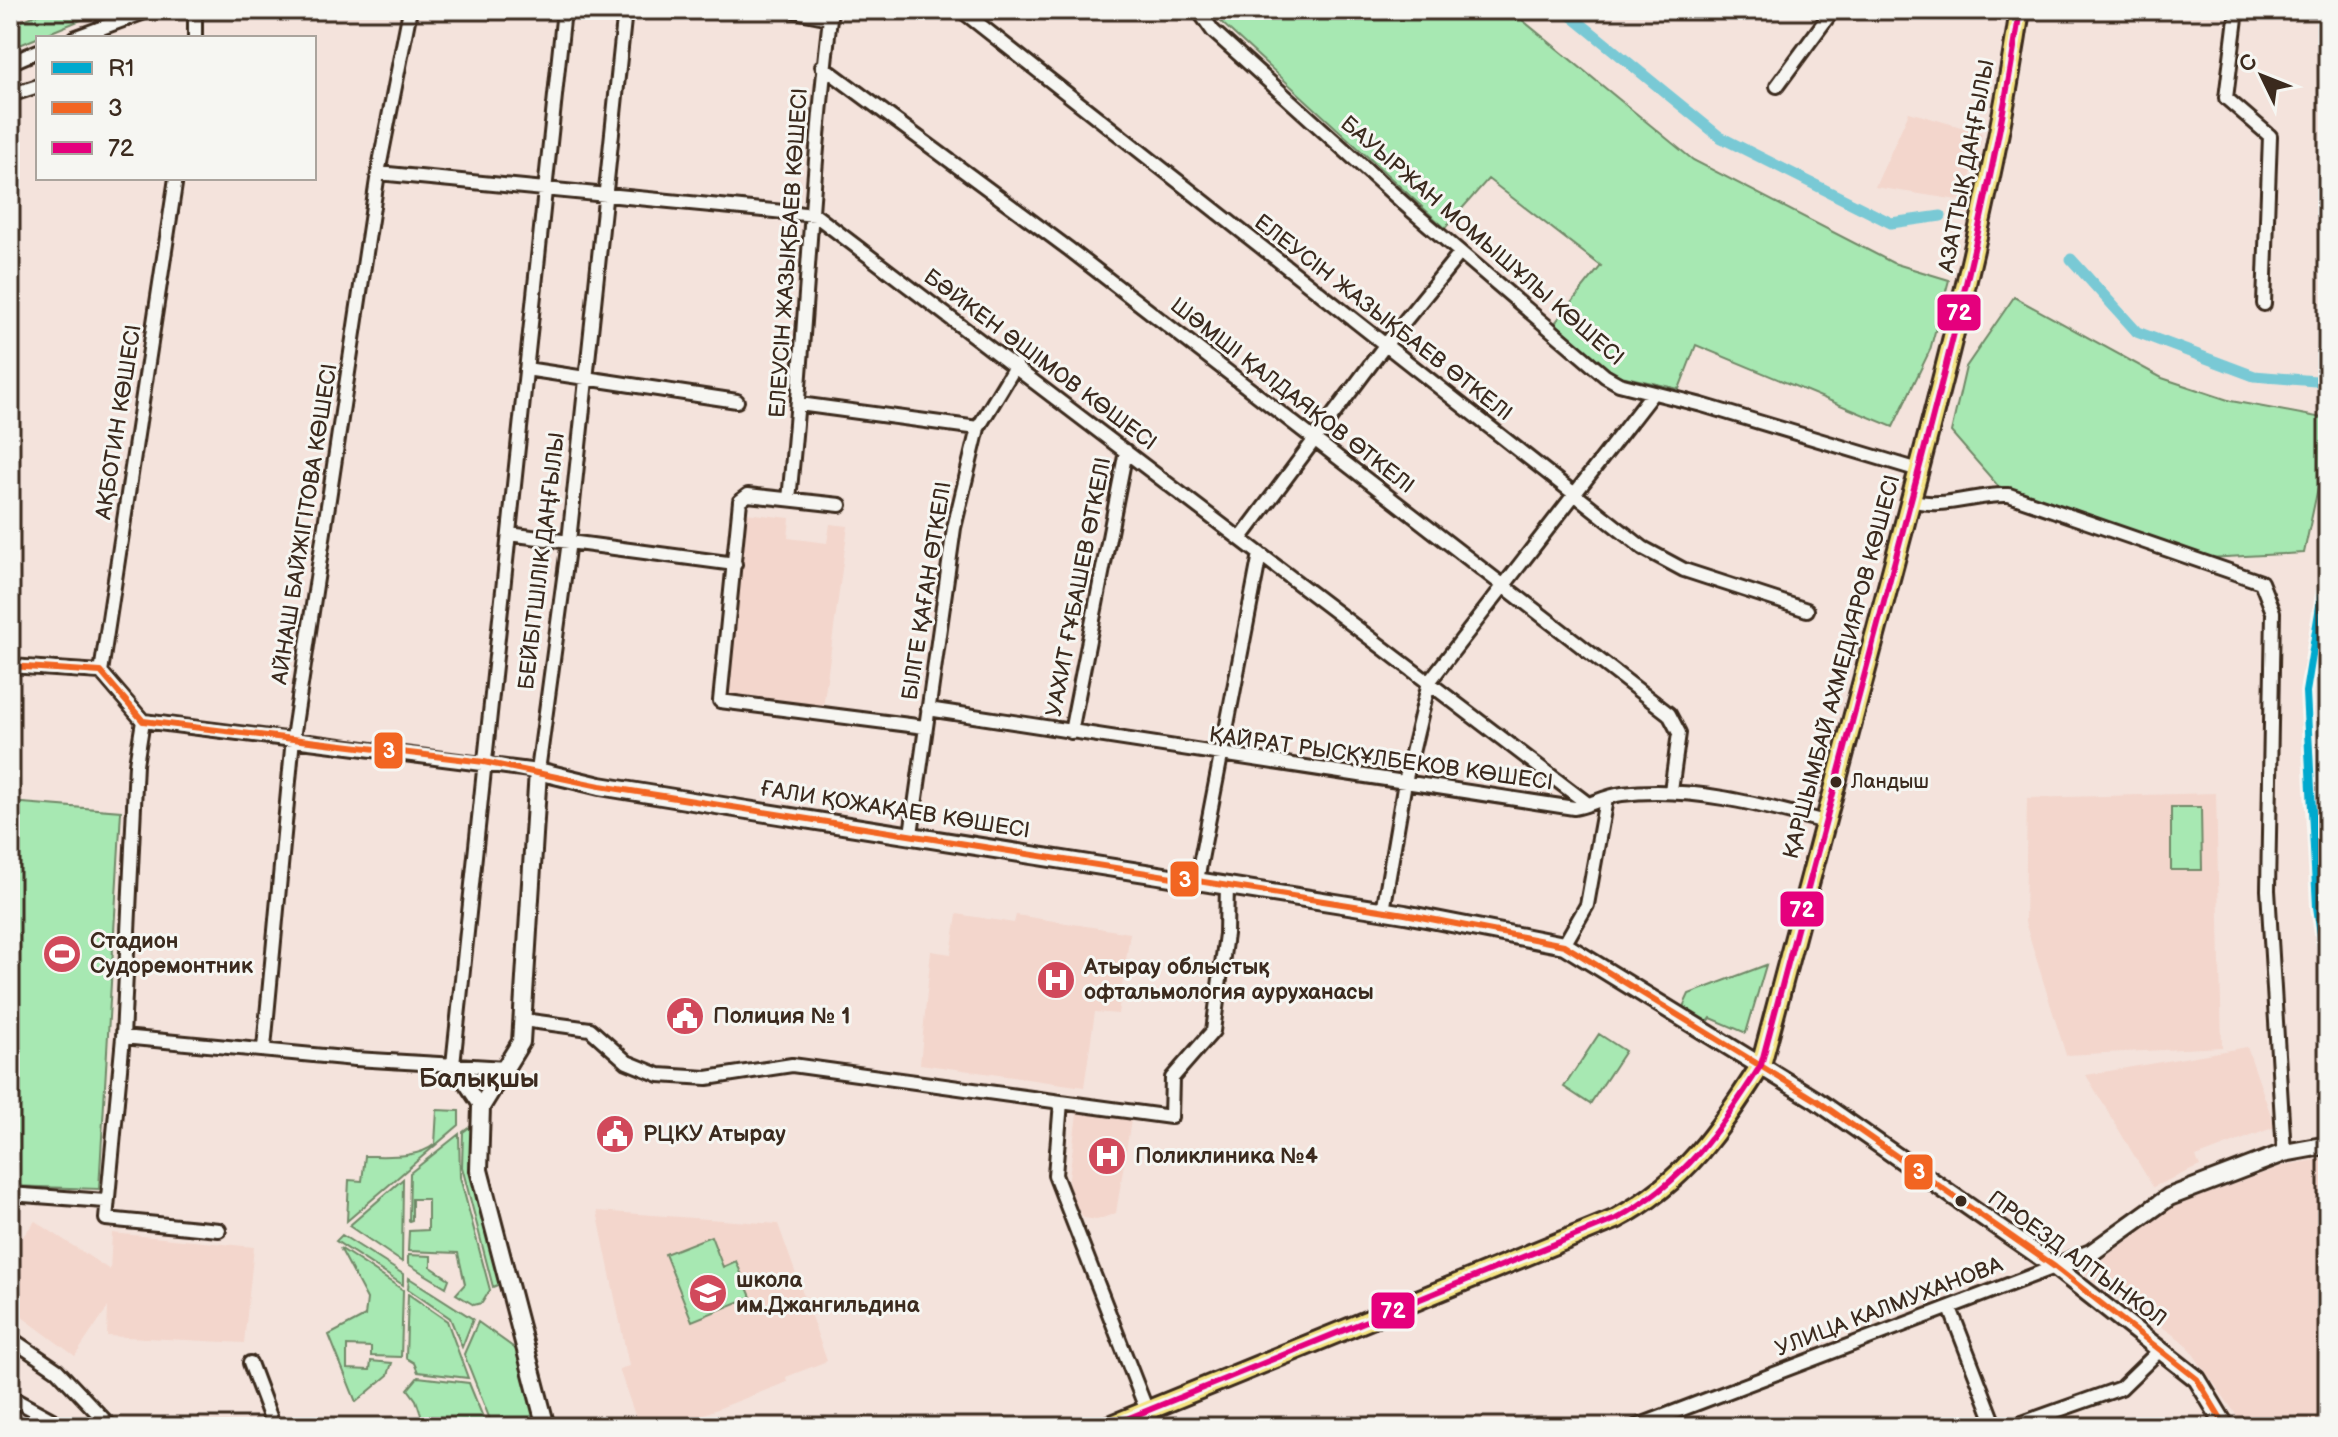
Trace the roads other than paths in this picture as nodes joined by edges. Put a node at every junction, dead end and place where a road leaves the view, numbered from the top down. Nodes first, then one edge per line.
1 (150, 10) edge
2 (195, 10) edge
3 (410, 10) edge
4 (564, 10) edge
5 (625, 10) edge
6 (790, 10) edge
7 (961, 10) edge
8 (1198, 10) edge
9 (1833, 10) edge
10 (2020, 10) edge
11 (2237, 10) edge
12 (830, 14) edge
13 (79, 36) edge
14 (195, 36) edge
15 (36, 52) edge
16 (10, 63) edge
17 (822, 66) junction
18 (1777, 86) dead end
19 (36, 87) edge
20 (10, 95) edge
21 (378, 173) junction
22 (176, 180) edge
23 (545, 189) junction
24 (603, 193) junction
25 (815, 215) junction
26 (1460, 253) junction
27 (2264, 304) dead end
28 (1386, 344) junction
29 (1016, 365) junction
30 (526, 369) junction
31 (585, 376) junction
32 (1652, 394) junction
33 (737, 401) dead end
34 (799, 404) junction
35 (978, 428) junction
36 (1316, 439) junction
37 (1126, 451) junction
38 (1919, 470) junction
39 (1575, 495) junction
40 (789, 499) junction
41 (1911, 500) junction
42 (840, 505) dead end
43 (509, 534) junction
44 (1241, 538) junction
45 (569, 541) junction
46 (1260, 554) junction
47 (735, 564) junction
48 (1505, 586) junction
49 (1807, 610) dead end
50 (10, 666) edge
51 (101, 672) junction
52 (1429, 682) junction
53 (928, 709) junction
54 (143, 721) junction
55 (925, 727) junction
56 (1071, 732) junction
57 (293, 738) junction
58 (1219, 755) junction
59 (484, 762) junction
60 (538, 771) junction
61 (1405, 782) junction
62 (1671, 791) junction
63 (1606, 799) junction
64 (1588, 804) junction
65 (1825, 822) junction
66 (911, 834) junction
67 (1197, 880) junction
68 (1227, 884) junction
69 (1383, 911) junction
70 (1564, 945) junction
71 (523, 1020) junction
72 (123, 1037) junction
73 (264, 1048) junction
74 (453, 1065) junction
75 (1761, 1065) junction
76 (506, 1068) junction
77 (1061, 1102) junction
78 (481, 1107) junction
79 (2328, 1145) edge
80 (2284, 1153) junction
81 (10, 1194) edge
82 (105, 1201) junction
83 (219, 1230) dead end
84 (2055, 1267) junction
85 (1950, 1308) junction
86 (10, 1338) edge
87 (2161, 1349) junction
88 (250, 1363) dead end
89 (10, 1397) edge
90 (1147, 1411) junction
91 (65, 1427) edge
92 (111, 1427) edge
93 (274, 1427) edge
94 (546, 1427) edge
95 (1107, 1427) edge
96 (1635, 1427) edge
97 (1996, 1427) edge
98 (2011, 1427) edge
99 (2226, 1427) edge

1 - 13 street
2 - 14 street
3 - 21 street, АЙНАШ БАЙЖІГІТОВА КӨШЕСІ
4 - 23 street, БЕЙБІТШІЛІК ДАҢҒЫЛЫ
5 - 24 street, БЕЙБІТШІЛІК ДАҢҒЫЛЫ
6 - 12 street
7 - 28 street, ЕЛЕУСІН ЖАЗЫҚБАЕВ ӨТКЕЛІ
8 - 26 street, БАУЫРЖАН МОМЫШҰЛЫ КӨШЕСІ
9 - 18 street
10 - 38 main road, АЗАТТЫҚ ДАҢҒЫЛЫ
11 - 27 street
12 - 17 street, ЕЛЕУСІН ЖАЗЫҚБАЕВ КӨШЕСІ
15 - 16 street
17 - 25 street, ЕЛЕУСІН ЖАЗЫҚБАЕВ КӨШЕСІ
17 - 36 street, ШӘМШІ ҚАЛДАЯҚОВ ӨТКЕЛІ
19 - 20 street
21 - 23 street
21 - 57 street, АЙНАШ БАЙЖІГІТОВА КӨШЕСІ
22 - 51 street, АҚБОТИН КӨШЕСІ
23 - 24 street
23 - 30 street, БЕЙБІТШІЛІК ДАҢҒЫЛЫ
24 - 25 street
24 - 31 street, БЕЙБІТШІЛІК ДАҢҒЫЛЫ
25 - 29 street, БӘЙКЕН ӘШІМОВ КӨШЕСІ
25 - 34 street, ЕЛЕУСІН ЖАЗЫҚБАЕВ КӨШЕСІ
26 - 28 street
26 - 32 street, БАУЫРЖАН МОМЫШҰЛЫ КӨШЕСІ
28 - 36 street
28 - 39 street, ЕЛЕУСІН ЖАЗЫҚБАЕВ ӨТКЕЛІ
29 - 35 street, БІЛГЕ ҚАҒАН ӨТКЕЛІ
29 - 37 street, БӘЙКЕН ӘШІМОВ КӨШЕСІ
30 - 31 street
30 - 43 street, БЕЙБІТШІЛІК ДАҢҒЫЛЫ
31 - 33 street
31 - 45 street, БЕЙБІТШІЛІК ДАҢҒЫЛЫ
32 - 38 street, БАУЫРЖАН МОМЫШҰЛЫ КӨШЕСІ
32 - 39 street
34 - 35 street
34 - 40 street, ЕЛЕУСІН ЖАЗЫҚБАЕВ КӨШЕСІ
35 - 53 street, БІЛГЕ ҚАҒАН ӨТКЕЛІ
36 - 44 street
36 - 48 street, ШӘМШІ ҚАЛДАЯҚОВ ӨТКЕЛІ
37 - 44 street, БӘЙКЕН ӘШІМОВ КӨШЕСІ
37 - 56 street, УАХИТ ҒҰБАШЕВ ӨТКЕЛІ
38 - 41 main road, ҚАРШЫМБАЙ АХМЕДИЯРОВ КӨШЕСІ
39 - 48 street
39 - 49 street, ЕЛЕУСІН ЖАЗЫҚБАЕВ ӨТКЕЛІ
40 - 42 street
40 - 47 street
41 - 65 main road, ҚАРШЫМБАЙ АХМЕДИЯРОВ КӨШЕСІ
41 - 80 street
43 - 45 street
43 - 59 street, БЕЙБІТШІЛІК ДАҢҒЫЛЫ
44 - 46 street, БӘЙКЕН ӘШІМОВ КӨШЕСІ
45 - 47 street
45 - 60 street, БЕЙБІТШІЛІК ДАҢҒЫЛЫ
46 - 52 street, БӘЙКЕН ӘШІМОВ КӨШЕСІ
46 - 58 street
47 - 55 street
48 - 52 street
48 - 62 street, ШӘМШІ ҚАЛДАЯҚОВ ӨТКЕЛІ
50 - 51 street
51 - 54 street
52 - 61 street
52 - 64 street, БӘЙКЕН ӘШІМОВ КӨШЕСІ
53 - 55 street, БІЛГЕ ҚАҒАН ӨТКЕЛІ
53 - 56 street, ҚАЙРАТ РЫСҚҰЛБЕКОВ КӨШЕСІ
54 - 57 street, ҒАЛИ ҚОЖАҚАЕВ КӨШЕСІ
54 - 72 street
55 - 66 street, БІЛГЕ ҚАҒАН ӨТКЕЛІ
56 - 58 street, ҚАЙРАТ РЫСҚҰЛБЕКОВ КӨШЕСІ
57 - 59 street, ҒАЛИ ҚОЖАҚАЕВ КӨШЕСІ
57 - 73 street, АЙНАШ БАЙЖІГІТОВА КӨШЕСІ
58 - 61 street, ҚАЙРАТ РЫСҚҰЛБЕКОВ КӨШЕСІ
58 - 67 street
59 - 60 street, ҒАЛИ ҚОЖАҚАЕВ КӨШЕСІ
59 - 74 street, БЕЙБІТШІЛІК ДАҢҒЫЛЫ
60 - 66 street, ҒАЛИ ҚОЖАҚАЕВ КӨШЕСІ
60 - 71 street, БЕЙБІТШІЛІК ДАҢҒЫЛЫ
61 - 64 street, ҚАЙРАТ РЫСҚҰЛБЕКОВ КӨШЕСІ
61 - 69 street
62 - 63 street, ҚАЙРАТ РЫСҚҰЛБЕКОВ КӨШЕСІ
62 - 65 street, ҚАЙРАТ РЫСҚҰЛБЕКОВ КӨШЕСІ
63 - 64 street, ҚАЙРАТ РЫСҚҰЛБЕКОВ КӨШЕСІ
63 - 70 street
65 - 75 main road, ҚАРШЫМБАЙ АХМЕДИЯРОВ КӨШЕСІ
66 - 67 street, ҒАЛИ ҚОЖАҚАЕВ КӨШЕСІ
67 - 68 street, ҒАЛИ ҚОЖАҚАЕВ КӨШЕСІ
68 - 69 street, ҒАЛИ ҚОЖАҚАЕВ КӨШЕСІ
68 - 77 street
69 - 70 street, ҒАЛИ ҚОЖАҚАЕВ КӨШЕСІ
70 - 75 street, ҒАЛИ ҚОЖАҚАЕВ КӨШЕСІ
71 - 76 street, БЕЙБІТШІЛІК ДАҢҒЫЛЫ
71 - 77 street
72 - 73 street
72 - 82 street
73 - 74 street
74 - 76 street
74 - 78 street
75 - 84 street, ПРОЕЗД АЛТЫНКОЛ
75 - 90 main road, ҚАРШЫМБАЙ АХМЕДИЯРОВ КӨШЕСІ
76 - 78 street, БЕЙБІТШІЛІК ДАҢҒЫЛЫ
77 - 90 street
78 - 94 street
79 - 80 street, УЛИЦА КАЛМУХАНОВА
80 - 84 street, УЛИЦА КАЛМУХАНОВА
81 - 82 street
82 - 83 street
84 - 85 street, УЛИЦА КАЛМУХАНОВА
84 - 87 street, ПРОЕЗД АЛТЫНКОЛ
85 - 96 street, УЛИЦА КАЛМУХАНОВА
85 - 97 street
86 - 92 street
87 - 98 street
87 - 99 street, ПРОЕЗД АЛТЫНКОЛ
88 - 93 street
89 - 91 street
90 - 95 main road, ҚАРШЫМБАЙ АХМЕДИЯРОВ КӨШЕСІ

